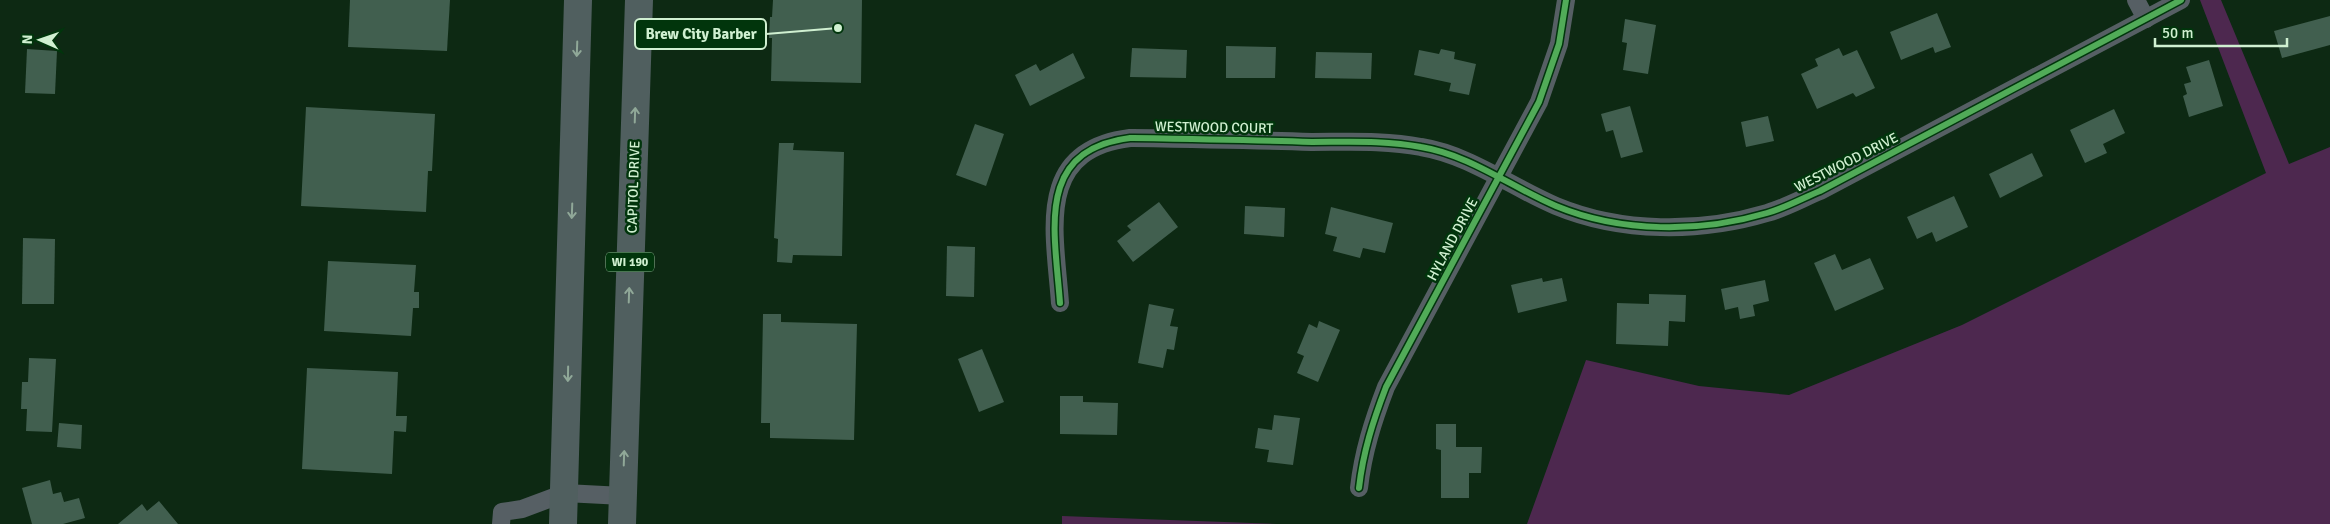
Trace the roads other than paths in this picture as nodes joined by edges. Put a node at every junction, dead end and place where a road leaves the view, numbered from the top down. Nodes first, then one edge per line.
1 (578, 0) edge
2 (639, 0) edge
3 (1566, 0) edge
4 (2136, 0) edge
5 (2180, 0) edge
6 (2146, 19) junction
7 (1499, 178) junction
8 (1060, 303) dead end
9 (1359, 488) dead end
10 (565, 493) junction
11 (623, 496) junction
12 (501, 524) edge
13 (564, 524) edge
14 (622, 524) edge

1 -> 10 main road
11 -> 2 main road, CAPITOL DRIVE / WI 190
3 - 7 street, HYLAND DRIVE
4 - 6 street
5 - 6 street, WESTWOOD DRIVE
6 - 7 street, WESTWOOD DRIVE
7 - 8 street, WESTWOOD COURT
7 - 9 street, HYLAND DRIVE
10 - 11 street
10 - 12 street
10 - 13 main road
11 - 14 main road, CAPITOL DRIVE / WI 190

